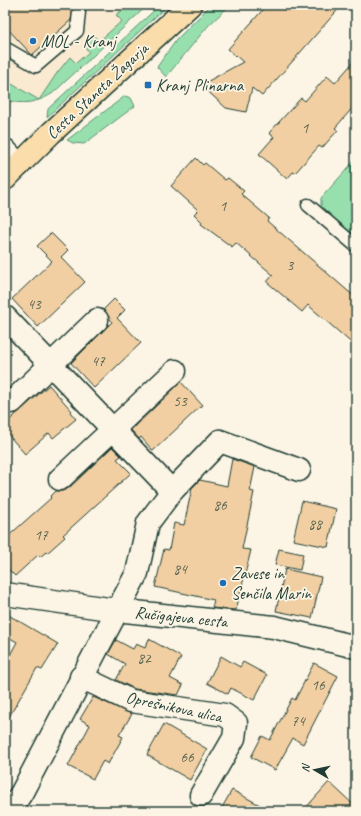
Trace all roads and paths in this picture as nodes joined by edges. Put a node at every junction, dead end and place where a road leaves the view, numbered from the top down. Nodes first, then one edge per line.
1 (190, 5) edge
2 (79, 12) dead end
3 (5, 48) edge
4 (10, 165) edge
5 (308, 205) dead end
6 (356, 246) edge
7 (5, 317) edge
8 (97, 320) dead end
9 (51, 365) junction
10 (175, 371) dead end
11 (12, 402) dead end
12 (113, 429) junction
13 (299, 470) dead end
14 (60, 480) dead end
15 (172, 491) junction
16 (5, 594) edge
17 (116, 610) junction
18 (356, 647) edge
19 (81, 677) junction
20 (201, 795) dead end
21 (10, 811) edge

1 - 4 main road, Cesta Staneta Žagarja
2 - 3 lane
5 - 6 lane
7 - 9 street
8 - 9 street
9 - 11 street
9 - 12 street
10 - 12 street
12 - 14 street
12 - 15 street
13 - 15 street
15 - 17 street
16 - 17 street, Ručigajeva cesta
17 - 18 street, Ručigajeva cesta
17 - 19 street
19 - 20 street, Oprešnikova ulica
19 - 21 street

